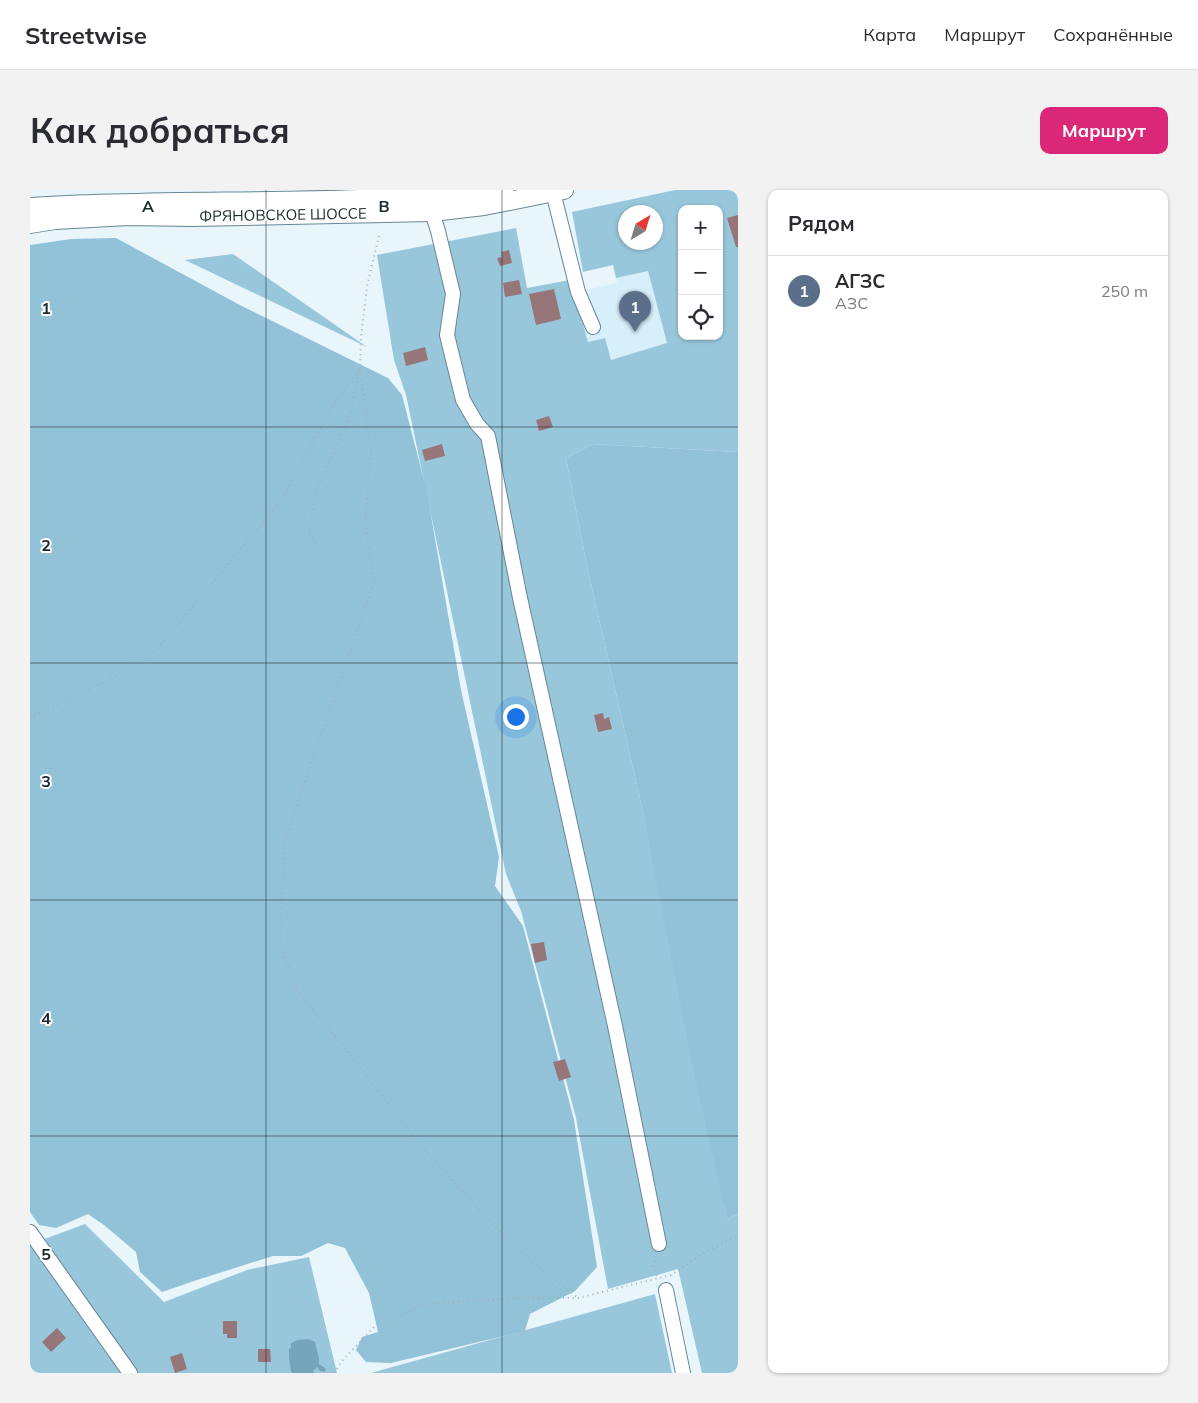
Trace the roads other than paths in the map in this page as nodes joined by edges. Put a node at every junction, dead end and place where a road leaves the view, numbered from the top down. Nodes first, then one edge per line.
1 (504, 190) edge
2 (559, 191) edge
3 (431, 200) edge
4 (30, 207) edge
5 (30, 224) edge
6 (593, 327) dead end
7 (30, 1232) edge
8 (659, 1244) road end
9 (662, 1284) road end
10 (130, 1373) edge
11 (683, 1373) edge

1 - 3 main road, ФРЯНОВСКОЕ ШОССЕ
2 - 3 main road, ФРЯНОВСКОЕ ШОССЕ
2 - 6 street
3 - 4 main road, ФРЯНОВСКОЕ ШОССЕ
3 - 5 main road, ФРЯНОВСКОЕ ШОССЕ
3 - 8 street
7 - 10 street
9 - 11 street

